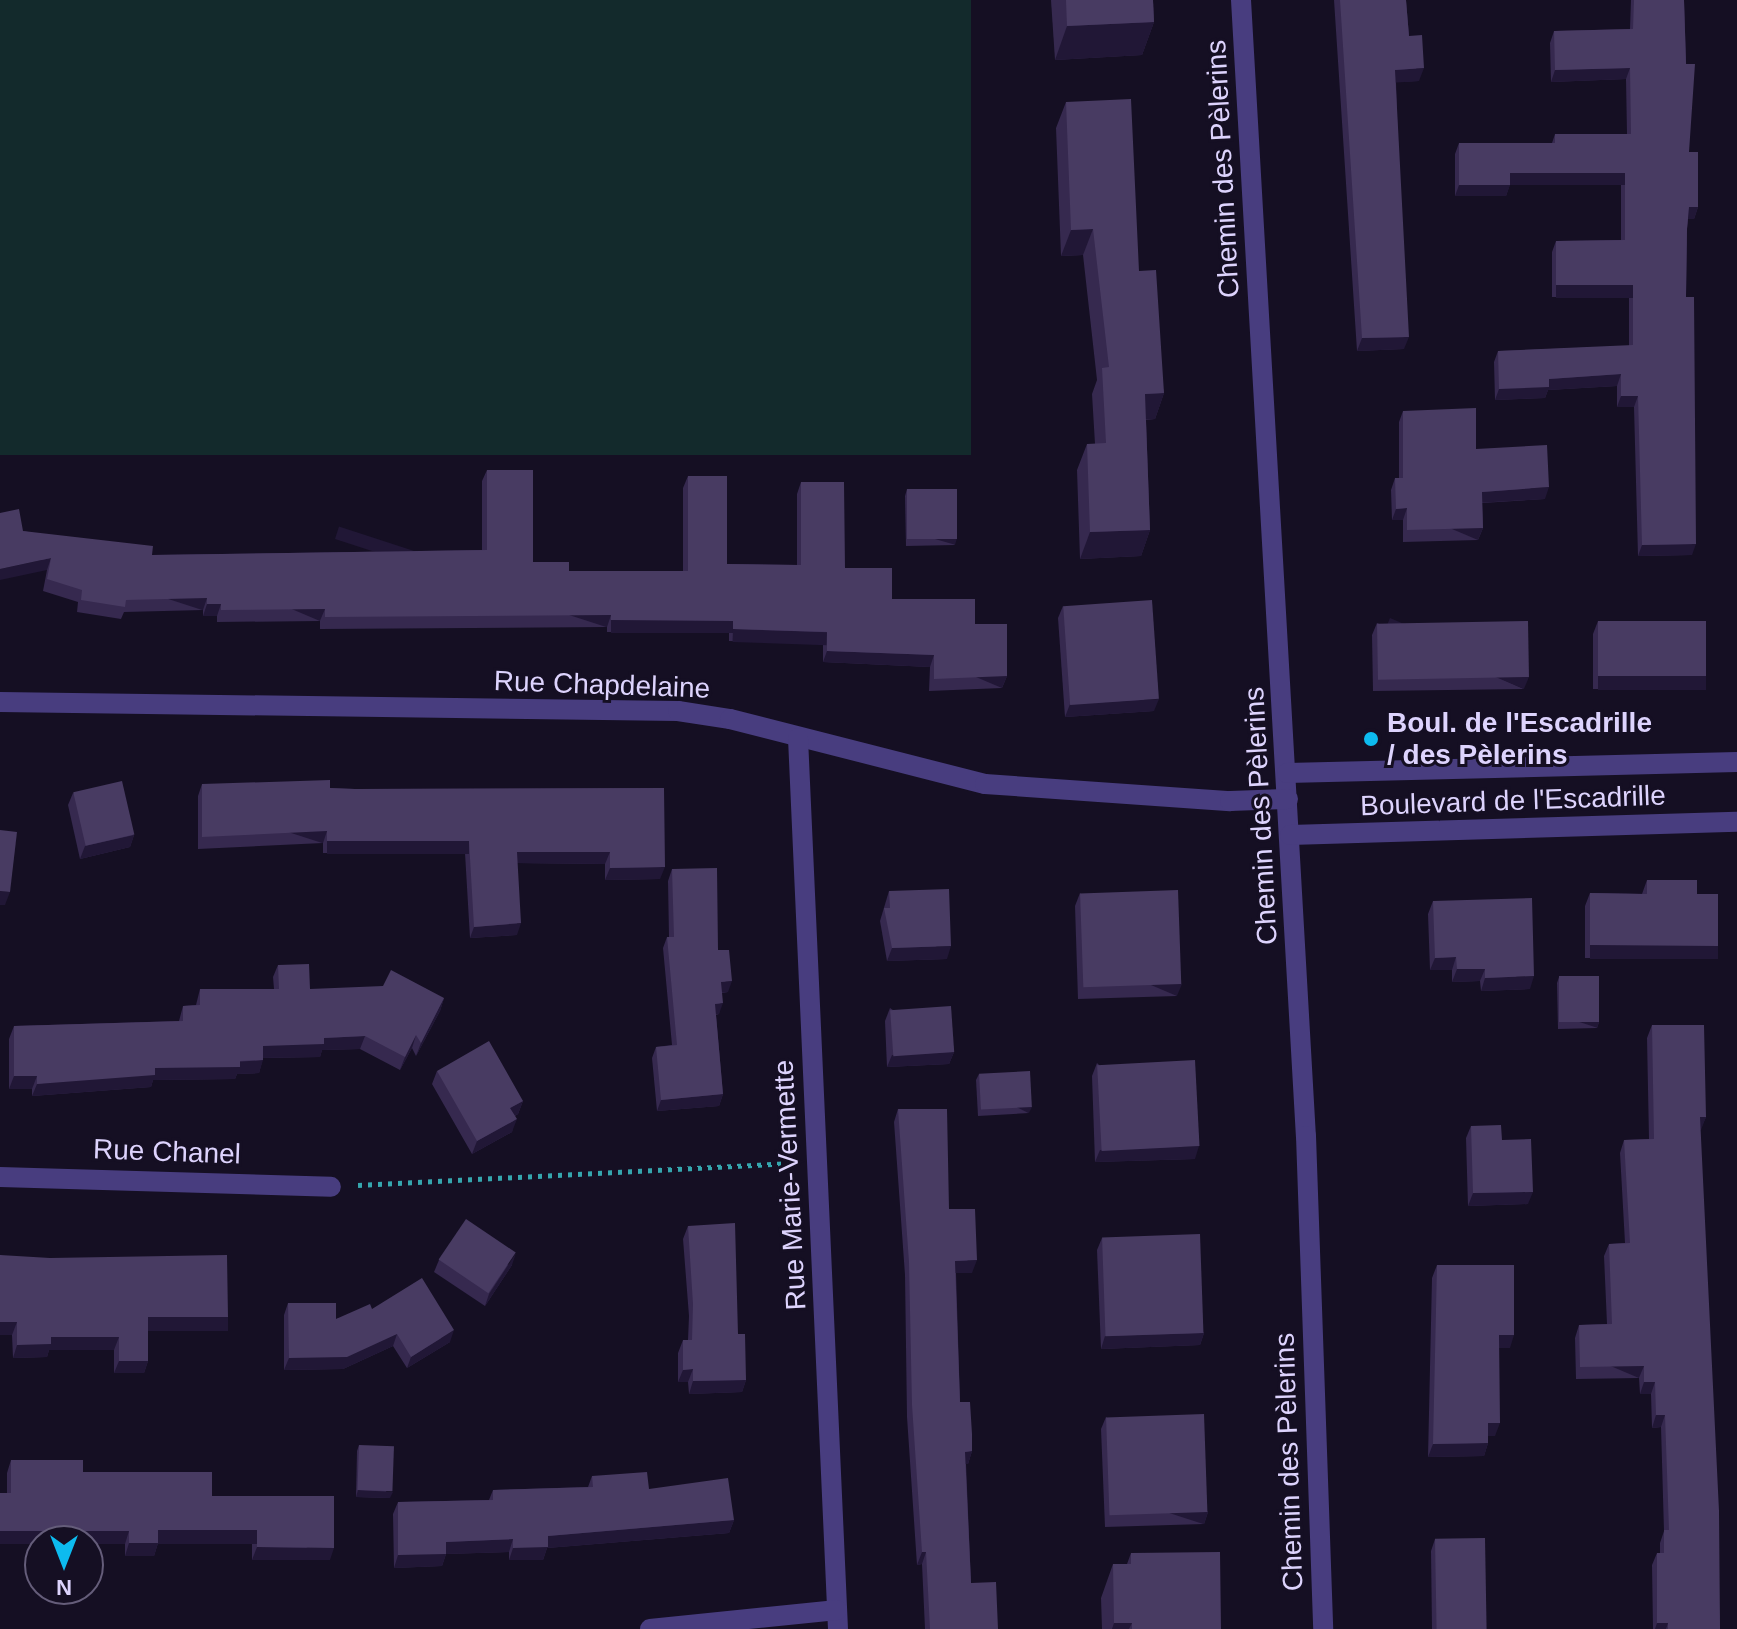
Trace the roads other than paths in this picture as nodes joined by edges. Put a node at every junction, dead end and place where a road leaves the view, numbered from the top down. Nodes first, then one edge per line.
1 (1241, 0) edge
2 (0, 702) edge
3 (798, 738) junction
4 (1737, 762) edge
5 (1287, 773) junction
6 (1288, 799) junction
7 (1737, 822) edge
8 (1290, 835) junction
9 (0, 1177) edge
10 (331, 1187) road end
11 (837, 1619) edge
12 (650, 1629) edge
13 (1323, 1629) edge

1 - 5 street, Chemin des Pèlerins
2 - 3 street, Rue Chapdelaine
3 - 6 street, Rue Chapdelaine
3 - 11 street, Rue Marie-Vermette
4 - 5 street, Boulevard de l'Escadrille
5 - 6 street, Chemin des Pèlerins
6 - 8 street, Chemin des Pèlerins
7 - 8 street, Boulevard de l'Escadrille
8 - 13 street, Chemin des Pèlerins
9 - 10 street, Rue Chanel
11 - 12 street

